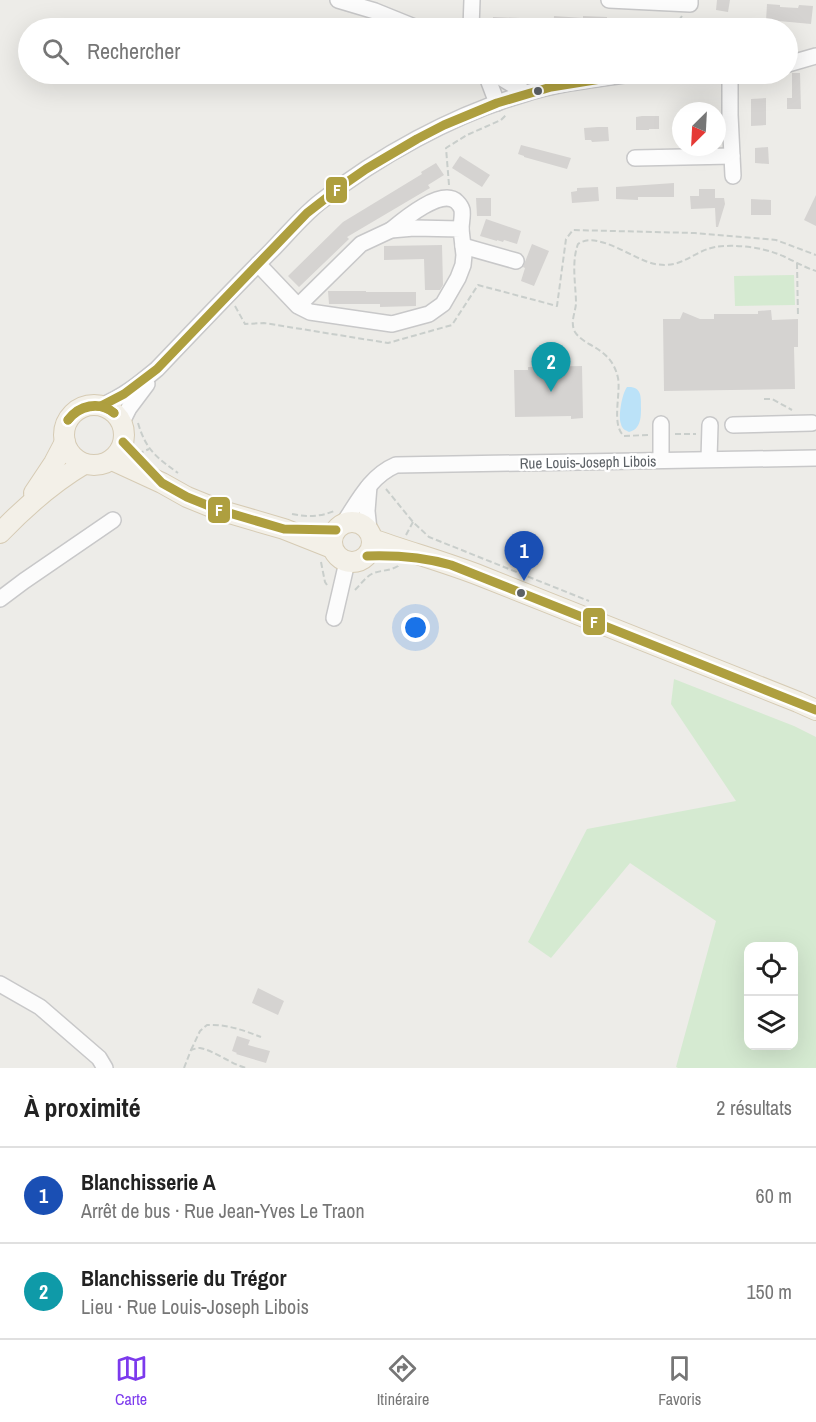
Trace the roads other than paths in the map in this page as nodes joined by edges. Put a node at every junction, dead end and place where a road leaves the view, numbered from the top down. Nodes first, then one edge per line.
1 (338, 0) edge
2 (472, 0) edge
3 (609, 0) edge
4 (690, 0) edge
5 (394, 18) edge
6 (471, 18) edge
7 (816, 56) edge
8 (798, 61) edge
9 (491, 84) edge
10 (511, 84) edge
11 (567, 84) edge
12 (730, 84) edge
13 (526, 93) junction
14 (503, 105) junction
15 (732, 156) junction
16 (635, 158) dead end
17 (733, 176) dead end
18 (461, 229) junction
19 (391, 230) junction
20 (463, 246) junction
21 (516, 261) dead end
22 (258, 264) junction
23 (298, 306) junction
24 (157, 369) junction
25 (101, 406) junction
26 (812, 423) dead end
27 (734, 424) dead end
28 (661, 429) road end
29 (709, 429) road end
30 (122, 432) junction
31 (65, 442) junction
32 (816, 458) edge
33 (709, 459) junction
34 (112, 460) junction
35 (661, 460) junction
36 (84, 464) junction
37 (162, 483) junction
38 (369, 486) junction
39 (25, 507) junction
40 (113, 520) dead end
41 (0, 533) edge
42 (337, 534) junction
43 (369, 542) junction
44 (347, 562) junction
45 (0, 599) edge
46 (334, 618) dead end
47 (816, 711) edge
48 (0, 984) edge
49 (105, 1068) edge

1 - 5 street
2 - 6 street
3 - 4 street
7 - 8 street
9 - 14 street
10 - 13 street
11 - 13 street
12 - 15 street
13 - 14 street
14 - 22 street
15 - 16 street
15 - 17 street
18 - 19 street
18 - 19 street
18 - 20 street
19 - 23 street
20 - 21 street
20 - 23 street
22 - 23 street
22 - 24 street
24 - 25 street
24 - 30 street
25 - 30 main road
25 - 31 main road
26 - 27 street
28 - 35 street
29 - 33 street
30 - 34 main road
30 - 37 main road
31 - 36 main road
31 - 39 main road
32 - 33 street, Rue Louis-Joseph Libois
33 - 35 street, Rue Louis-Joseph Libois
34 - 36 main road
34 - 37 main road
35 - 38 street, Rue Louis-Joseph Libois
36 - 39 main road
37 - 42 main road
38 - 42 street, Rue Louis-Joseph Libois
38 - 43 street
39 - 41 main road
40 - 45 street
42 - 43 main road
42 - 44 main road
43 - 44 main road
43 - 47 main road
44 - 46 street
48 - 49 street

